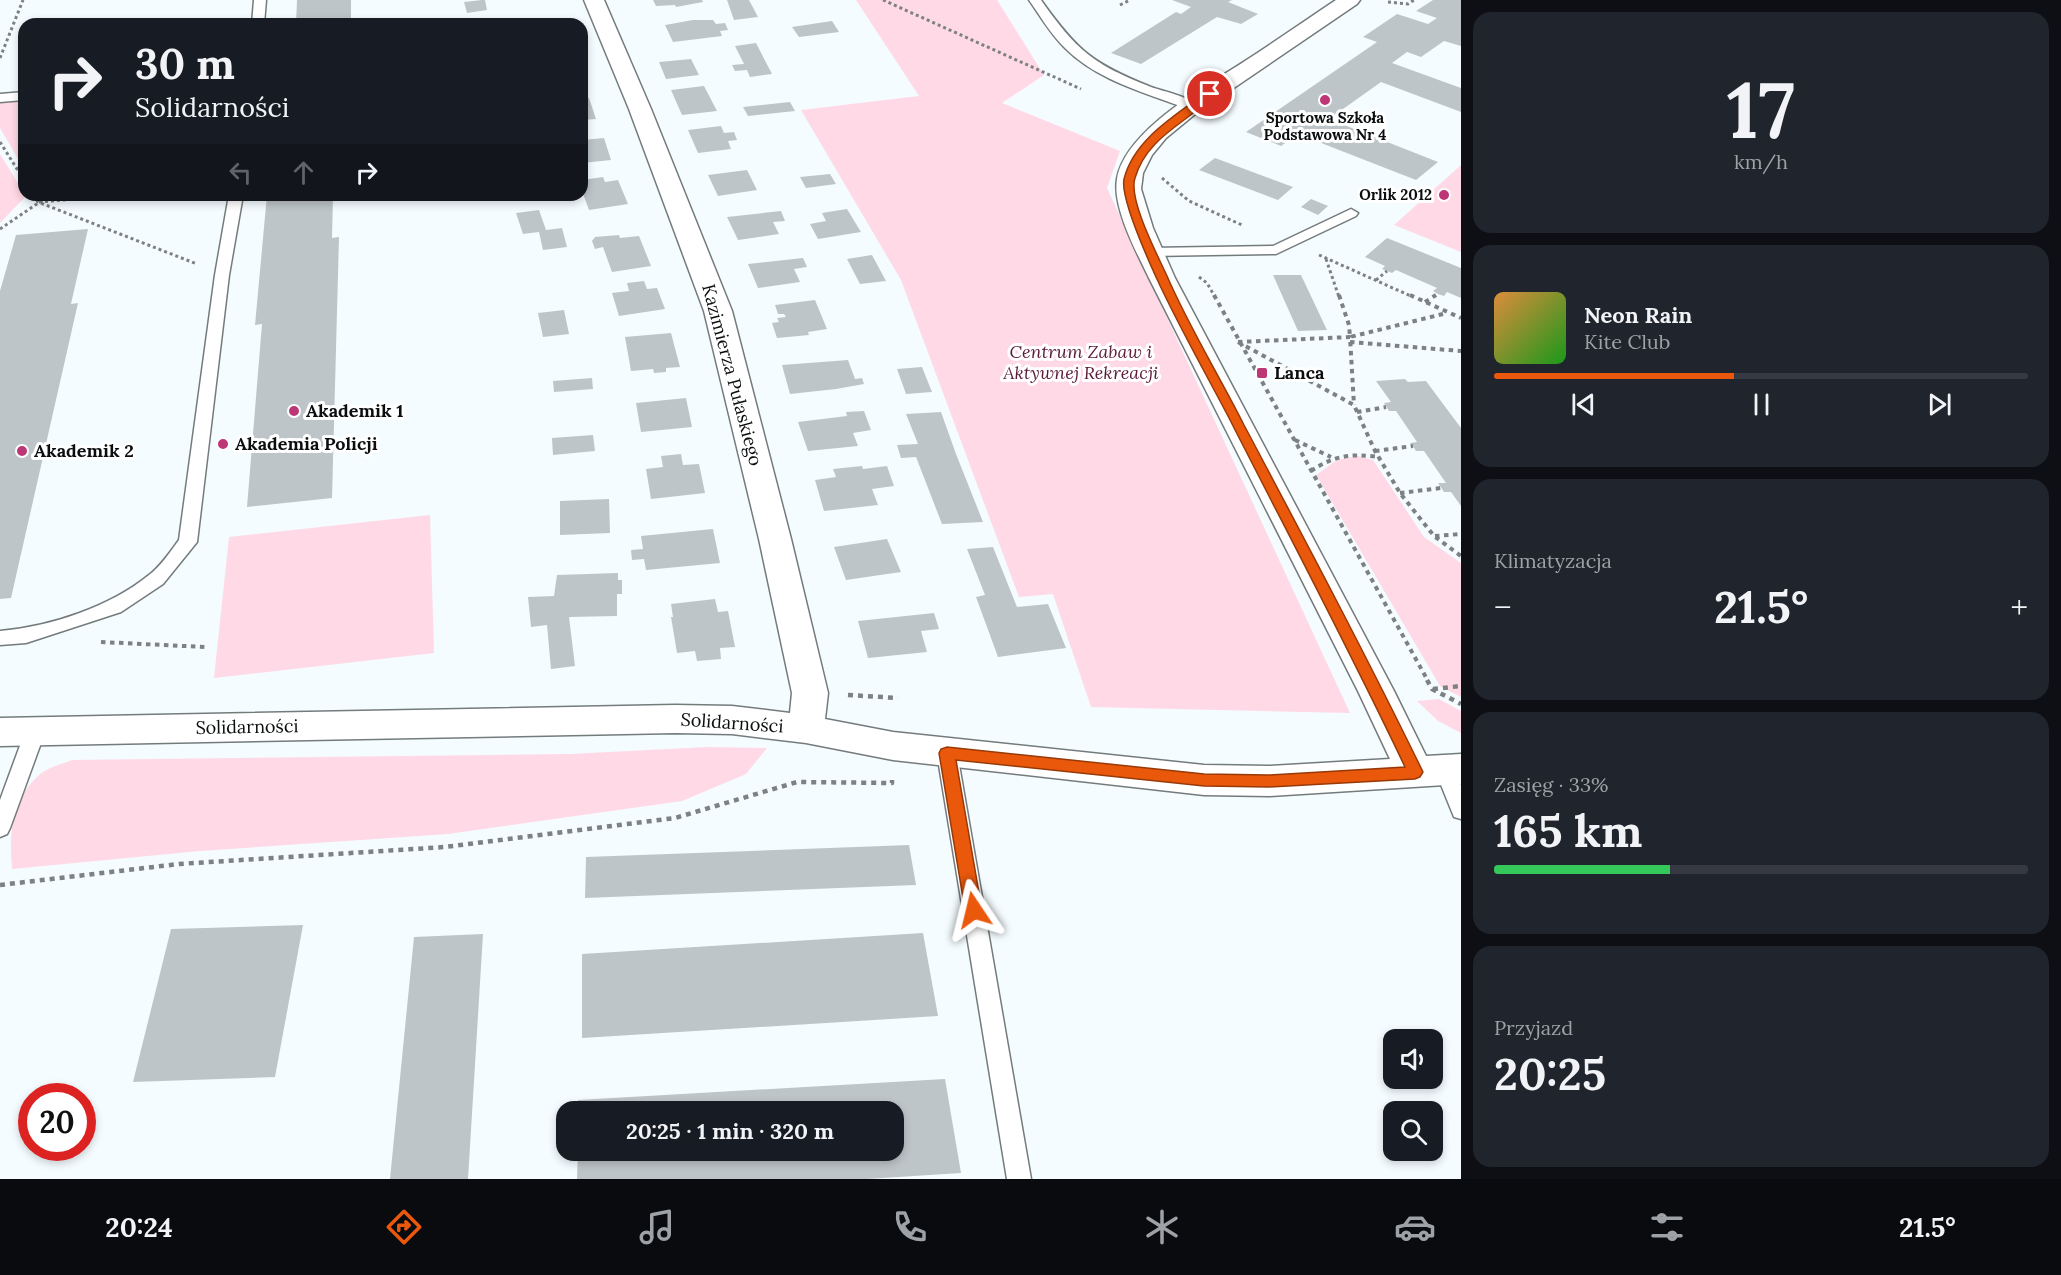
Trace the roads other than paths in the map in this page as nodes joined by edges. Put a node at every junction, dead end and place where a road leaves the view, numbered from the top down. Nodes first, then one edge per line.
1 (260, 0) edge
2 (594, 0) edge
3 (1035, 0) edge
4 (1350, 0) edge
5 (258, 18) edge
6 (18, 96) edge
7 (0, 98) edge
8 (1192, 106) junction
9 (235, 201) edge
10 (1351, 213) dead end
11 (1150, 252) junction
12 (0, 638) edge
13 (806, 729) junction
14 (0, 732) edge
15 (35, 732) junction
16 (947, 753) junction
17 (1440, 770) edge
18 (1461, 811) edge
19 (0, 828) edge
20 (1019, 1179) edge

1 - 5 lane
2 - 13 street, Kazimierza Pułaskiego
3 - 8 lane
4 - 8 street
6 - 7 lane
8 - 11 street
9 - 12 lane
10 - 11 lane
11 - 17 street
13 - 15 street, Solidarności
13 - 16 street, Solidarności
14 - 15 street, Solidarności
15 - 19 lane
16 - 17 street, Solidarności
16 - 20 lane
17 - 18 lane

